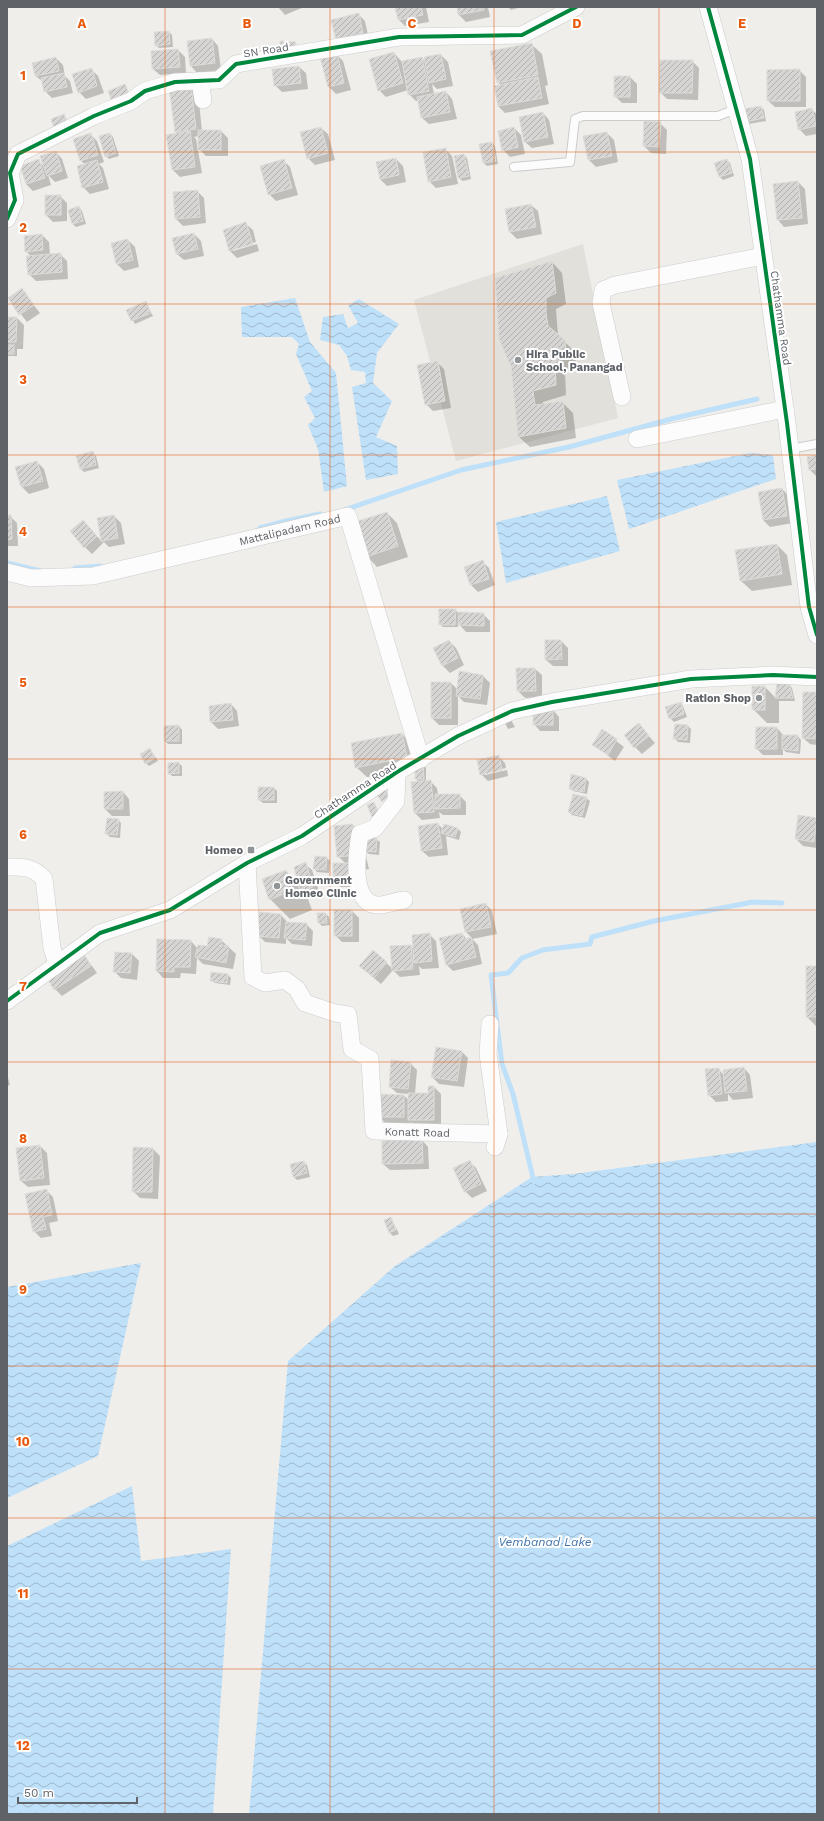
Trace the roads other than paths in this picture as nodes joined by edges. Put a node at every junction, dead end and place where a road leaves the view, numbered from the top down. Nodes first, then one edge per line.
1 (576, 7) edge
2 (708, 7) edge
3 (200, 81) junction
4 (203, 100) dead end
5 (736, 109) junction
6 (514, 167) dead end
7 (7, 219) edge
8 (763, 256) junction
9 (622, 397) dead end
10 (785, 409) junction
11 (637, 439) dead end
12 (817, 444) edge
13 (790, 449) junction
14 (7, 572) edge
15 (817, 635) edge
16 (817, 677) edge
17 (421, 759) junction
18 (397, 772) junction
19 (247, 863) junction
20 (7, 867) edge
21 (404, 900) dead end
22 (57, 964) junction
23 (7, 1001) edge
24 (490, 1024) dead end

1 - 3 street, SN Road
2 - 5 street, Chathamma Road
3 - 4 street
3 - 7 street, SN Road
5 - 6 lane
5 - 8 street, Chathamma Road
8 - 9 street
8 - 10 street, Chathamma Road
10 - 11 street
10 - 13 street, Chathamma Road
12 - 13 lane
13 - 15 street, Chathamma Road
14 - 17 street, Mattalipadam Road
16 - 17 street, Chathamma Road
17 - 18 street, Chathamma Road
18 - 19 street, Chathamma Road
18 - 21 street
19 - 22 street, Chathamma Road
19 - 24 street, Konatt Road
20 - 22 street
22 - 23 street, Chathamma Road

